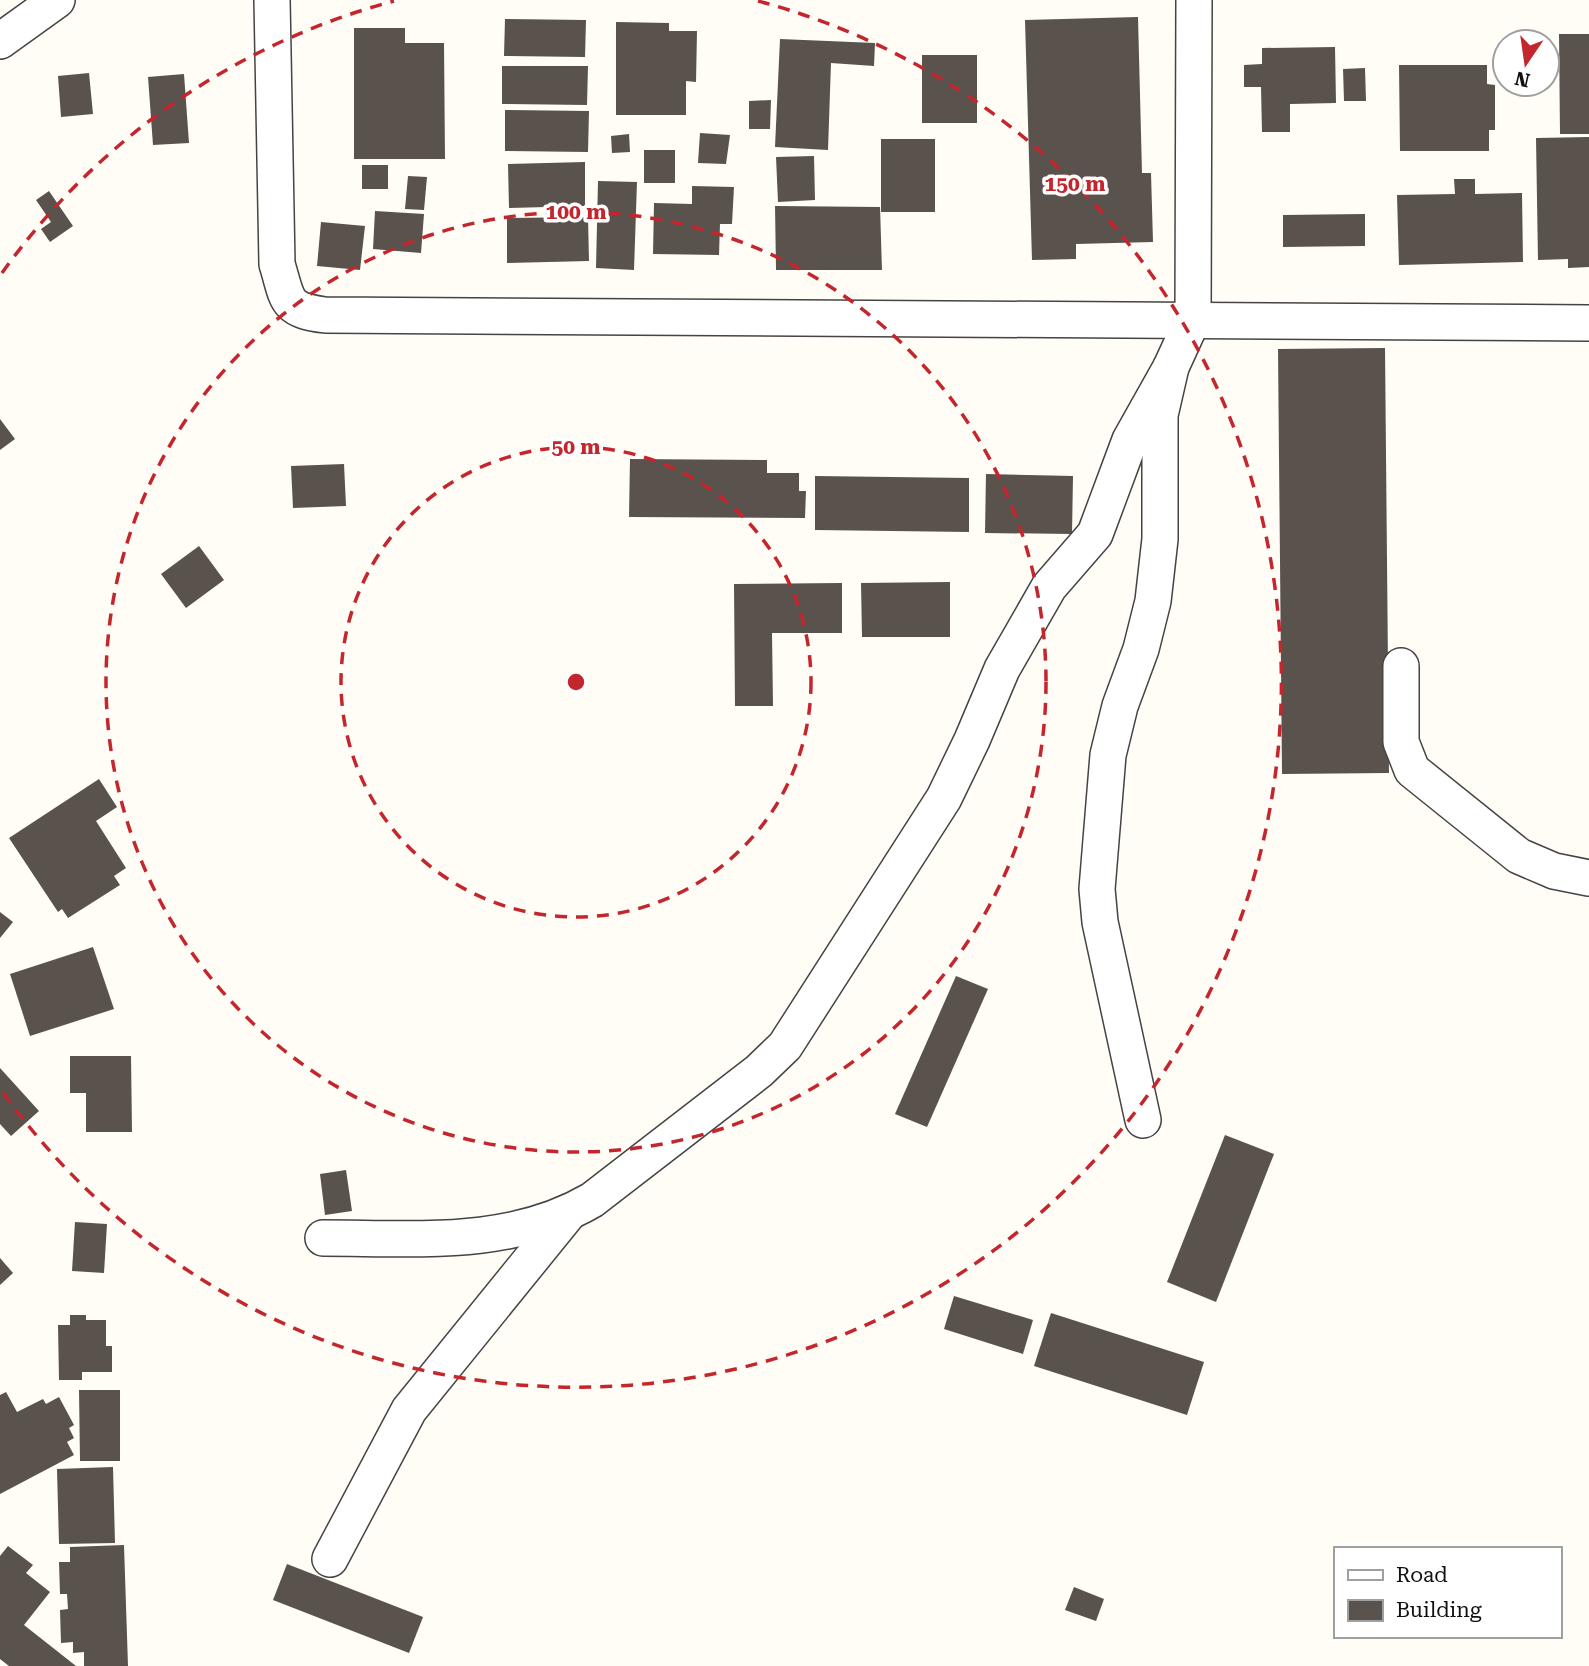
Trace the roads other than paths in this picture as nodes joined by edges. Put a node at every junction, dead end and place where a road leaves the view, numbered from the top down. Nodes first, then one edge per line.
1 (57, 0) edge
2 (272, 0) edge
3 (1194, 0) edge
4 (0, 41) edge
5 (1193, 319) junction
6 (1589, 323) edge
7 (1171, 367) junction
8 (1401, 666) dead end
9 (1589, 878) edge
10 (1143, 1120) dead end
11 (566, 1215) junction
12 (323, 1238) dead end
13 (330, 1559) dead end

1 - 4 street
2 - 5 street
3 - 5 street
5 - 6 street
5 - 7 street
7 - 10 street
7 - 11 street
8 - 9 street
11 - 12 street
11 - 13 street

